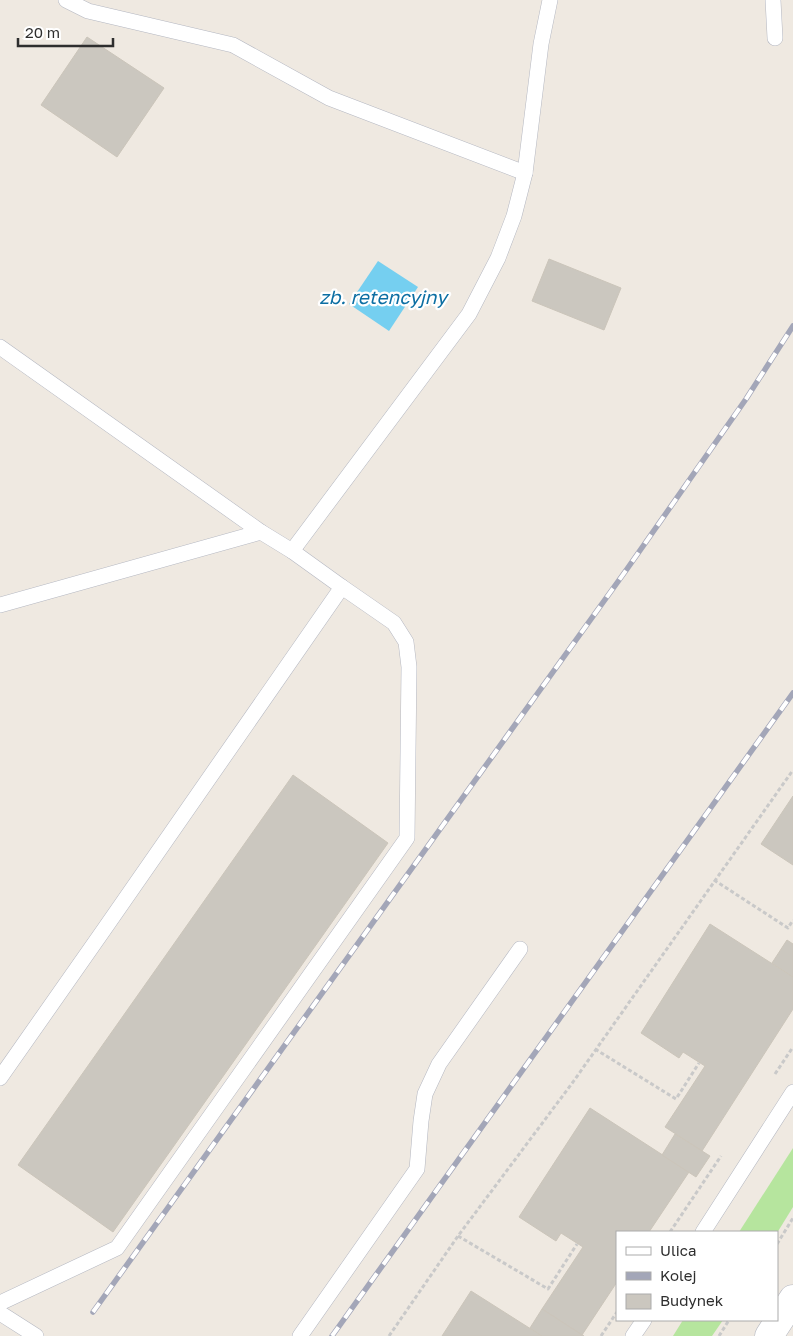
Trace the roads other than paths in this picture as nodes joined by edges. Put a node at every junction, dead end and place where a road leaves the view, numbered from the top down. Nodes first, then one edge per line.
1 (66, 0) edge
2 (550, 0) edge
3 (773, 0) edge
4 (775, 38) dead end
5 (524, 173) junction
6 (0, 348) edge
7 (261, 532) junction
8 (292, 551) junction
9 (342, 587) junction
10 (0, 605) edge
11 (520, 949) dead end
12 (0, 1078) edge
13 (793, 1092) edge
14 (704, 1231) edge
15 (793, 1298) edge
16 (0, 1302) edge
17 (0, 1313) edge
18 (643, 1321) edge
19 (36, 1336) edge
20 (300, 1336) edge
21 (633, 1336) edge
22 (769, 1336) edge

1 - 5 lane
2 - 5 lane
3 - 4 lane
5 - 8 lane
6 - 7 lane
7 - 8 lane
7 - 10 lane
8 - 9 lane
9 - 12 lane
9 - 16 lane
11 - 20 lane
13 - 14 lane
15 - 22 street
17 - 19 lane
18 - 21 lane

